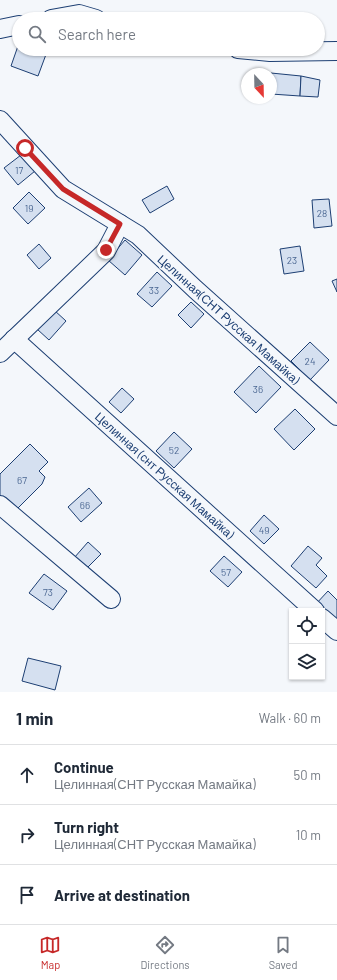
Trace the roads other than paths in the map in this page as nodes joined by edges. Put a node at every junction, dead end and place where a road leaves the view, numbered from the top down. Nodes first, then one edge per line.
1 (12, 26) edge
2 (0, 29) edge
3 (325, 50) edge
4 (337, 50) edge
5 (0, 120) edge
6 (120, 224) junction
7 (14, 339) junction
8 (0, 353) edge
9 (337, 416) edge
10 (0, 505) edge
11 (110, 599) dead end
12 (312, 608) edge
13 (325, 621) edge
14 (337, 631) edge

1 - 2 street
3 - 4 street
5 - 6 street, Целинная(СНТ Русская Мамайка)
6 - 7 street
6 - 9 street, Целинная(СНТ Русская Мамайка)
7 - 8 street
7 - 12 street, Целинная (снт Русская Мамайка)
10 - 11 street
13 - 14 street

